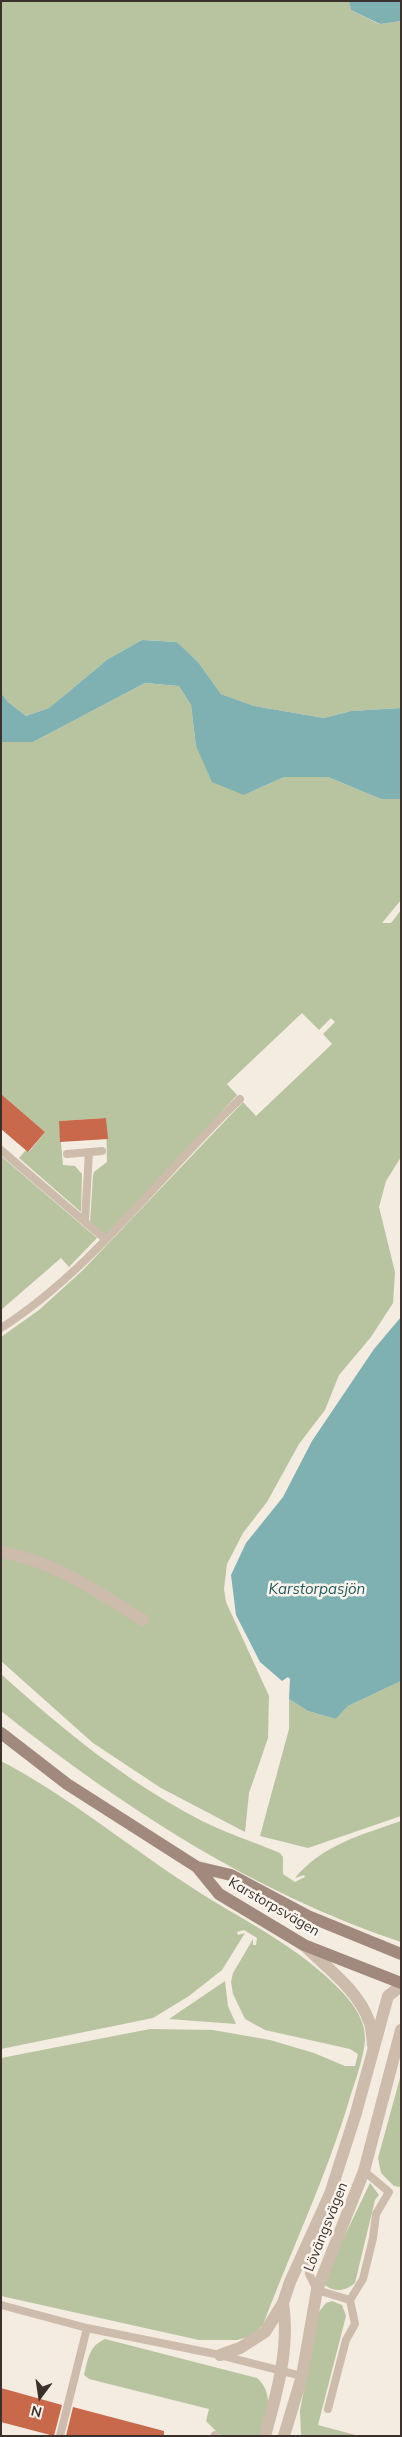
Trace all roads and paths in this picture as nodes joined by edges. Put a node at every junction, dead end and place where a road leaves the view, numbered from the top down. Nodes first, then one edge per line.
1 (240, 1099) dead end
2 (1, 1150) edge
3 (102, 1151) dead end
4 (89, 1152) junction
5 (67, 1154) dead end
6 (85, 1221) junction
7 (105, 1239) junction
8 (1, 1328) edge
9 (1, 1552) edge
10 (143, 1620) dead end
11 (1, 1733) edge
12 (196, 1867) junction
13 (304, 1945) junction
14 (401, 1954) edge
15 (401, 1985) edge
16 (401, 2030) edge
17 (374, 2050) junction
18 (364, 2171) junction
19 (307, 2248) junction
20 (317, 2290) junction
21 (350, 2300) junction
22 (283, 2302) junction
23 (1, 2305) edge
24 (87, 2328) junction
25 (220, 2356) junction
26 (281, 2372) junction
27 (302, 2376) junction
28 (328, 2409) dead end
29 (60, 2436) edge
30 (265, 2436) edge
31 (284, 2436) edge

1 - 7 lane
2 - 6 lane
3 - 4 lane
4 - 5 lane
4 - 6 lane
6 - 7 lane
7 - 8 lane
9 - 10 street
11 - 12 main road, Karstorpsvägen
12 - 13 main road, Karstorpsvägen
12 - 14 main road, Karstorpsvägen
13 - 15 main road, Karstorpsvägen
13 - 17 street, Lövängsvägen
15 - 17 street, Lövängsvägen
16 - 18 street, Lövängsvägen
17 - 19 street, Lövängsvägen
18 - 20 street, Lövängsvägen
18 - 21 lane
19 - 20 lane
19 - 22 street, Lövängsvägen
20 - 21 lane
20 - 27 street, Lövängsvägen
21 - 28 lane
22 - 25 street, Lövängsvägen
22 - 26 street, Lövängsvägen
23 - 24 lane
24 - 25 lane
24 - 29 lane
25 - 26 lane
26 - 27 lane
26 - 30 street, Lövängsvägen
27 - 31 street, Lövängsvägen

